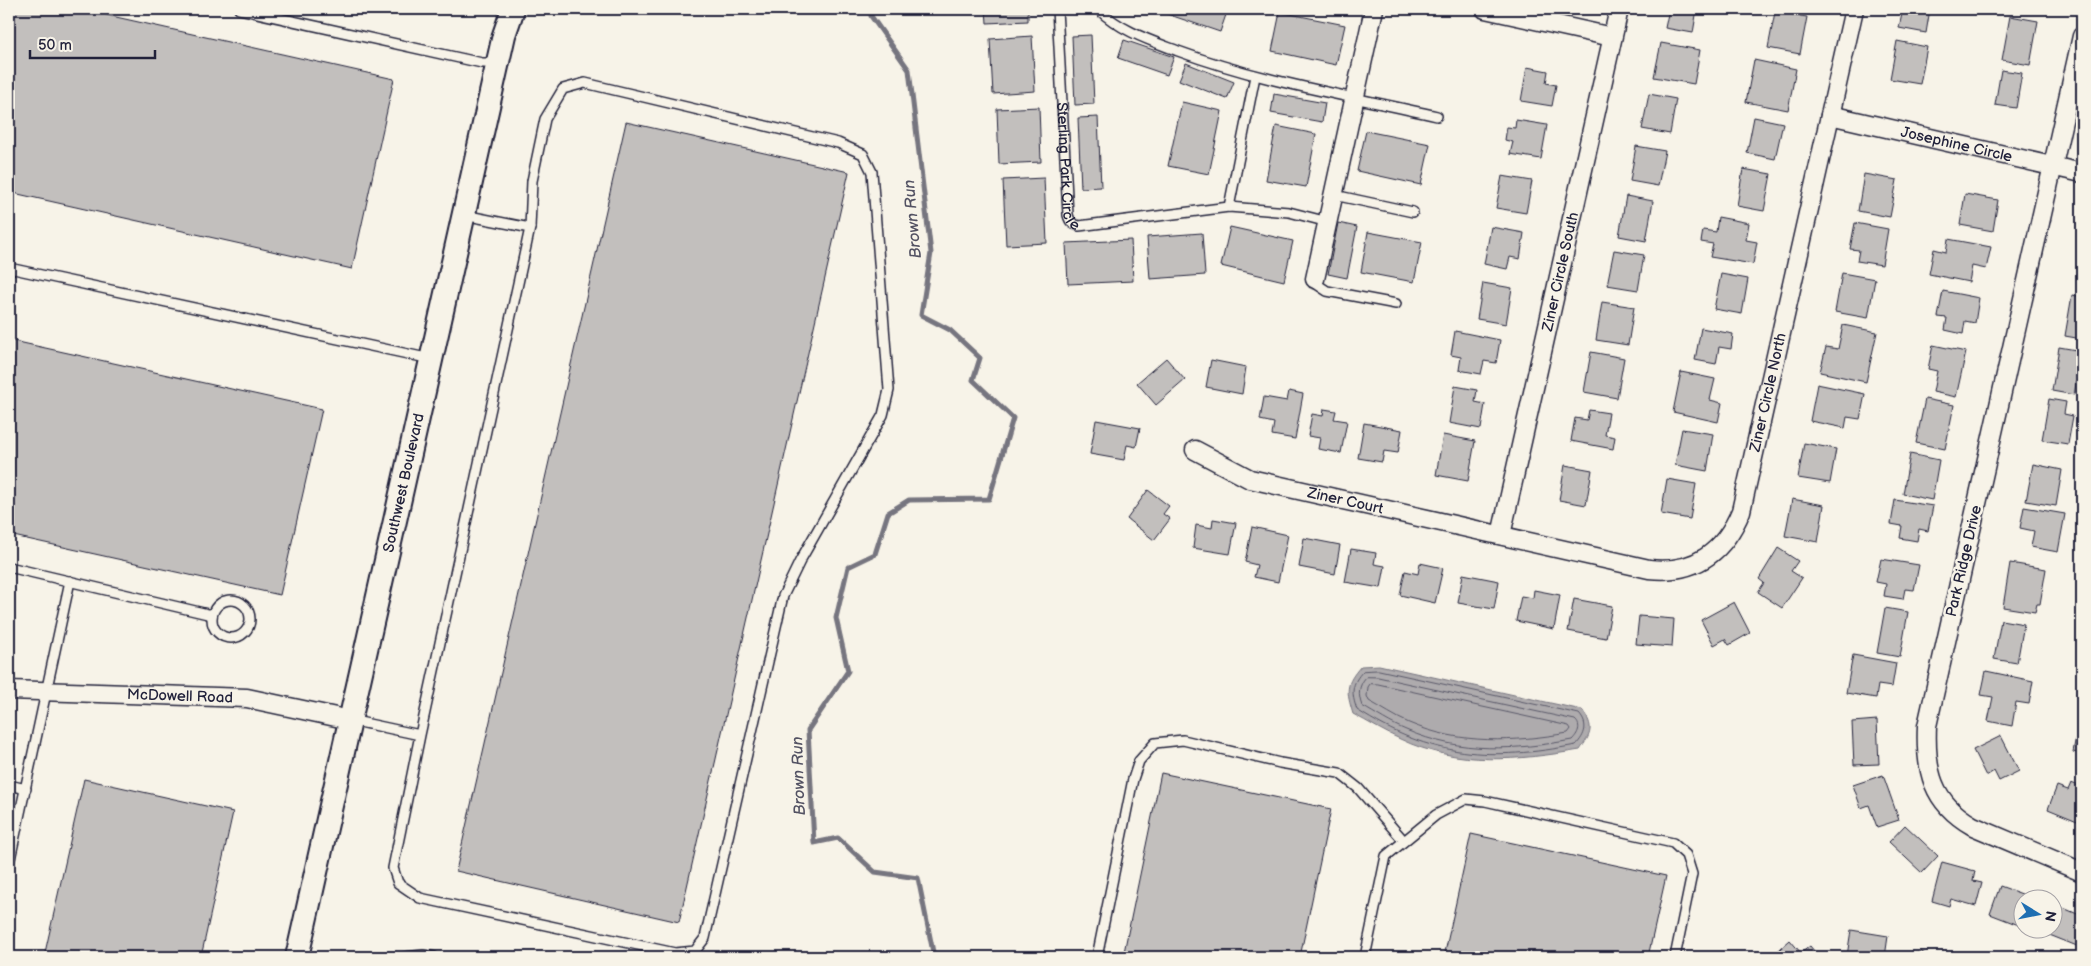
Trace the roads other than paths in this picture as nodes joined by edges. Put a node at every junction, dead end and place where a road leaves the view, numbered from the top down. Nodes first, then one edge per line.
1 (239, 9) edge
2 (513, 9) edge
3 (1057, 9) edge
4 (1098, 9) edge
5 (1374, 9) edge
6 (1485, 9) edge
7 (1619, 9) edge
8 (1854, 9) edge
9 (2082, 36) edge
10 (1612, 38) junction
11 (497, 63) junction
12 (1255, 76) junction
13 (1355, 97) junction
14 (1830, 115) junction
15 (1437, 116) dead end
16 (2053, 166) junction
17 (2082, 173) edge
18 (1334, 195) junction
19 (1229, 208) junction
20 (1413, 212) dead end
21 (463, 215) junction
22 (1328, 222) junction
23 (530, 228) junction
24 (9, 268) edge
25 (1315, 279) joint
26 (1396, 304) dead end
27 (431, 359) junction
28 (1195, 450) dead end
29 (1501, 535) junction
30 (9, 567) edge
31 (70, 581) junction
32 (212, 615) junction
33 (9, 690) edge
34 (48, 691) junction
35 (350, 720) junction
36 (420, 735) junction
37 (9, 785) edge
38 (26, 789) junction
39 (1404, 841) junction
40 (9, 864) edge
41 (2082, 872) edge
42 (297, 957) edge
43 (404, 957) edge
44 (434, 957) edge
45 (1097, 957) edge
46 (1365, 957) edge
47 (1674, 957) edge

1 - 11 lane
2 - 11 street, Southwest Boulevard
3 - 19 lane, Sterling Park Circle
4 - 12 lane
5 - 13 street
6 - 10 street
7 - 10 street, Ziner Circle South
8 - 14 street, Ziner Circle North
9 - 16 street, Park Ridge Drive
10 - 29 street, Ziner Circle South
11 - 21 street, Southwest Boulevard
12 - 13 lane
12 - 19 lane
13 - 15 lane
13 - 18 street
14 - 16 street, Josephine Circle
14 - 29 street, Ziner Circle North
16 - 17 street, Josephine Circle
16 - 41 street, Park Ridge Drive
18 - 20 lane
18 - 22 street
19 - 22 lane, Sterling Park Circle
21 - 23 lane
21 - 27 street, Southwest Boulevard
22 - 25 street
23 - 36 lane
23 - 36 lane
24 - 27 lane
25 - 26 lane
27 - 35 street, Southwest Boulevard
28 - 29 street, Ziner Court
30 - 31 lane
31 - 32 lane
31 - 34 lane
32 - 32 lane
33 - 34 street, McDowell Road
34 - 35 street, McDowell Road
34 - 38 lane
35 - 36 lane
35 - 42 street, Southwest Boulevard
37 - 38 lane
38 - 40 lane
39 - 45 lane
39 - 46 lane
39 - 47 lane
43 - 44 lane

